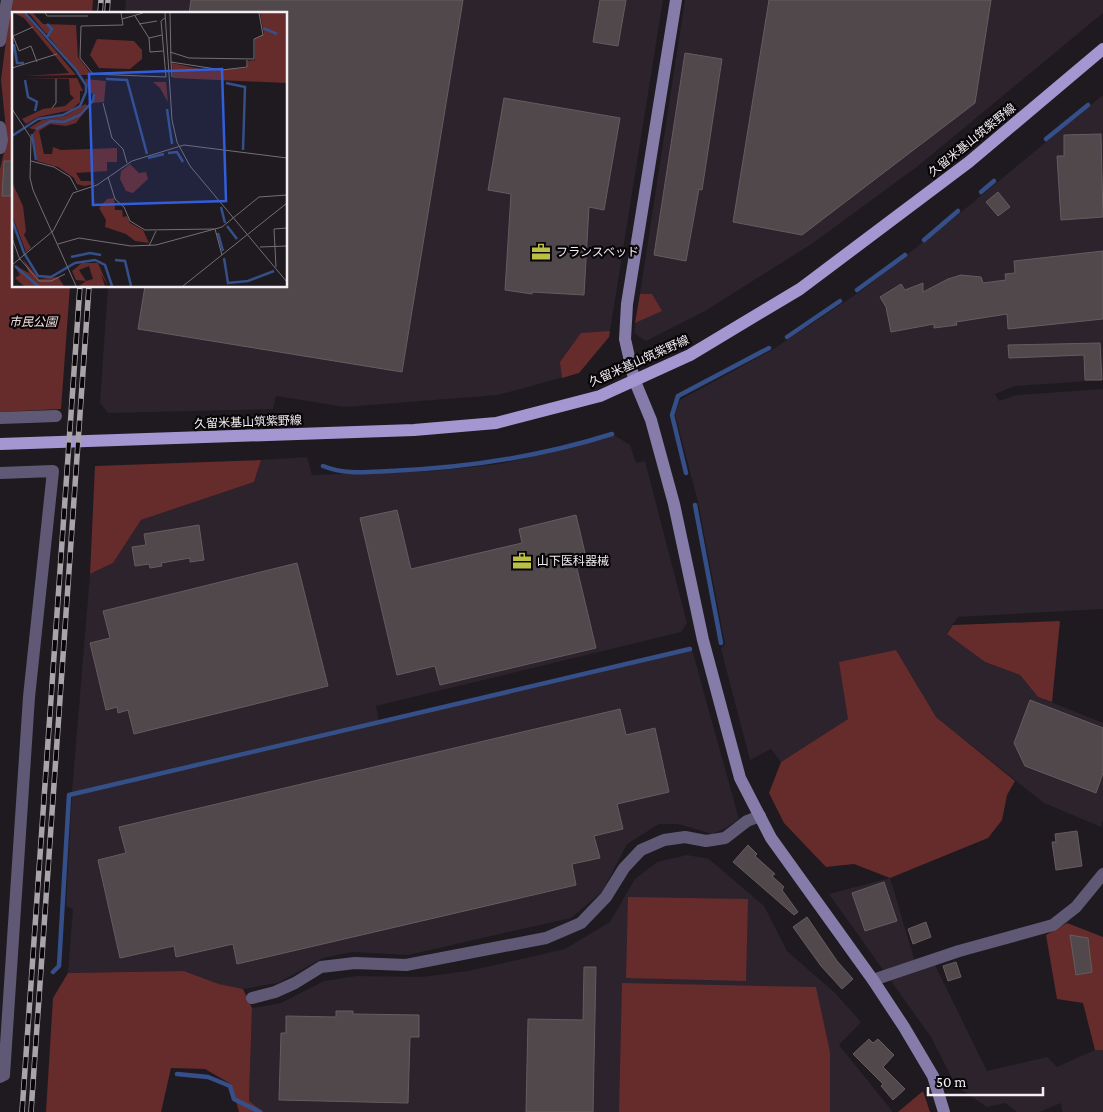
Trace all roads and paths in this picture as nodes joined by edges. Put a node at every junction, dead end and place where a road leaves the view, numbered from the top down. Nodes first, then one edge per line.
1 (7, 0) edge
2 (676, 0) edge
3 (0, 41) edge
4 (1103, 49) edge
5 (0, 127) edge
6 (0, 148) edge
7 (634, 379) junction
8 (56, 416) dead end
9 (0, 418) edge
10 (0, 444) edge
11 (0, 473) edge
12 (760, 816) junction
13 (1103, 874) edge
14 (874, 980) junction
15 (252, 998) dead end
16 (0, 1077) edge
17 (944, 1112) edge

1 - 3 street
2 - 7 street
4 - 7 main road, 久留米基山筑紫野線
5 - 6 street
7 - 10 main road, 久留米基山筑紫野線
7 - 12 street
8 - 9 street
11 - 16 street
12 - 14 street
12 - 15 street
13 - 14 street
14 - 17 street

